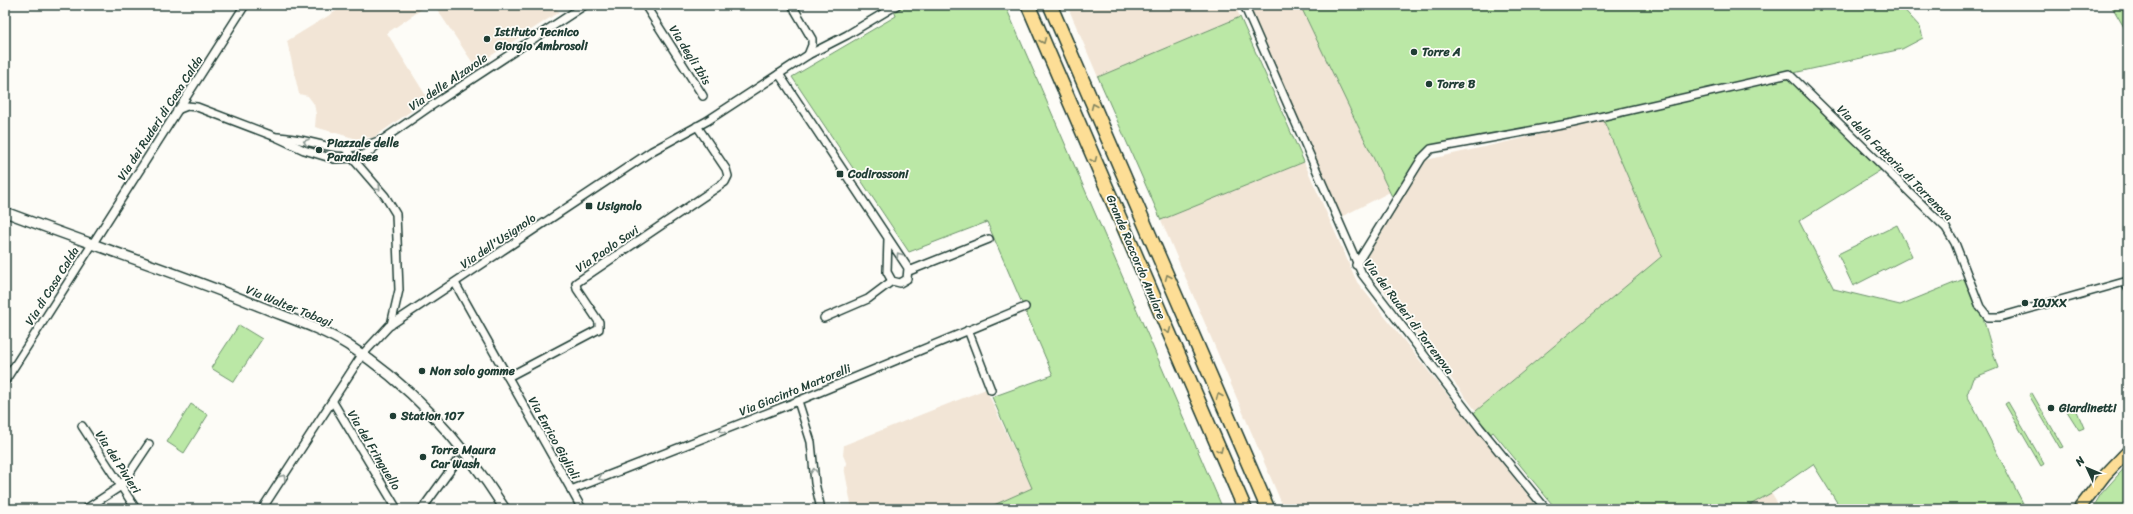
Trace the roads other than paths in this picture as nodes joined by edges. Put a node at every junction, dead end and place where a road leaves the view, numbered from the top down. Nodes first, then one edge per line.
1 (245, 5) edge
2 (585, 5) edge
3 (645, 5) edge
4 (792, 5) edge
5 (897, 5) edge
6 (1028, 5) edge
7 (1050, 5) edge
8 (1244, 5) edge
9 (808, 54) junction
10 (779, 74) junction
11 (703, 96) dead end
12 (177, 110) junction
13 (697, 126) junction
14 (276, 136) junction
15 (385, 138) junction
16 (346, 149) junction
17 (353, 159) junction
18 (5, 212) edge
19 (888, 238) junction
20 (989, 239) dead end
21 (93, 244) junction
22 (1356, 265) junction
23 (909, 271) junction
24 (892, 281) junction
25 (455, 284) junction
26 (2128, 288) edge
27 (1025, 307) dead end
28 (824, 318) dead end
29 (391, 325) junction
30 (968, 330) junction
31 (362, 355) junction
32 (508, 377) junction
33 (5, 382) edge
34 (991, 390) dead end
35 (798, 401) junction
36 (333, 402) junction
37 (82, 426) dead end
38 (149, 444) dead end
39 (2128, 451) edge
40 (457, 461) dead end
41 (121, 486) junction
42 (571, 490) junction
43 (86, 509) edge
44 (136, 509) edge
45 (262, 509) edge
46 (397, 509) edge
47 (422, 509) edge
48 (505, 509) edge
49 (582, 509) edge
50 (821, 509) edge
51 (1245, 509) edge
52 (1268, 509) edge
53 (1546, 509) edge
54 (2079, 509) edge

1 - 12 street, Via dei Ruderi di Casa Calda
2 - 15 street, Via delle Alzavole
3 - 11 street, Via degli Ibis
4 - 9 street
5 - 9 street, Via dell'Usignolo
6 -> 51 highway, Grande Raccordo Anulare
52 -> 7 highway, Grande Raccordo Anulare
8 - 22 street, Via dei Ruderi di Torrenova
9 - 10 street, Via dell'Usignolo
10 - 13 street, Via dell'Usignolo
10 - 19 street
12 - 14 street
12 - 21 street, Via dei Ruderi di Casa Calda
13 - 25 street, Via dell'Usignolo
13 - 32 street, Via Paolo Savi
16 -> 14 street
14 - 17 street
15 - 16 street
15 - 17 street
16 - 17 street
17 -> 29 street
18 - 21 street, Via Walter Tobagi
23 -> 19 street
19 - 24 street
20 - 23 street
21 - 31 street, Via Walter Tobagi
21 - 33 street, Via di Casa Calda
22 - 26 street, Via della Fattoria di Torrenova
22 - 53 street, Via dei Ruderi di Torrenova
23 - 24 street
24 - 28 street
25 - 29 street, Via dell'Usignolo
25 - 32 street, Via Enrico Giglioli
27 - 30 street, Via Giacinto Martorelli
29 - 31 street, Via dell'Usignolo
30 - 34 street
30 - 35 street, Via Giacinto Martorelli
31 - 36 street, Via dell'Usignolo
31 - 48 street, Via Walter Tobagi
32 - 42 street, Via Enrico Giglioli
35 -> 42 street, Via Giacinto Martorelli
50 -> 35 street
45 -> 36 street, Via dell'Usignolo
36 - 46 street, Via del Fringuello
37 - 41 street, Via dei Pivieri
38 - 41 street
39 - 54 main road
40 - 47 street
41 - 43 street
41 - 44 street, Via dei Pivieri
42 - 49 street, Via Enrico Giglioli

